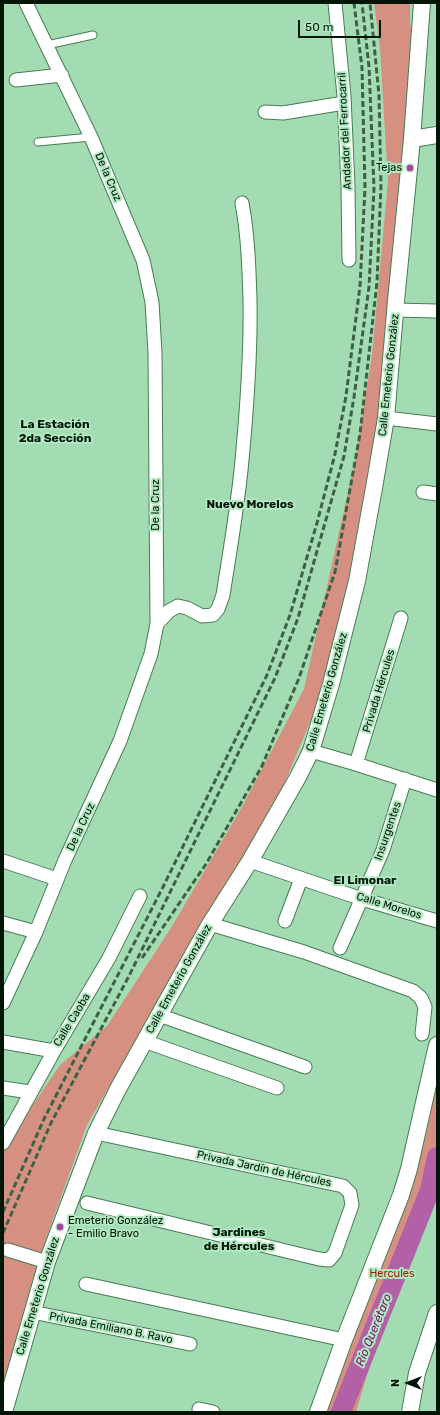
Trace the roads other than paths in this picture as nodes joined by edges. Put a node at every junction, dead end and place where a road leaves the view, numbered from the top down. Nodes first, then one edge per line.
1 (26, 3) edge
2 (334, 3) edge
3 (420, 6) edge
4 (93, 35) dead end
5 (47, 45) junction
6 (62, 75) junction
7 (16, 80) dead end
8 (344, 103) junction
9 (265, 112) dead end
10 (437, 135) edge
11 (91, 137) junction
12 (412, 140) junction
13 (38, 142) dead end
14 (243, 209) dead end
15 (349, 260) dead end
16 (395, 310) junction
17 (437, 311) edge
18 (386, 418) junction
19 (437, 424) edge
20 (424, 492) dead end
21 (437, 494) edge
22 (402, 618) dead end
23 (157, 624) junction
24 (311, 751) junction
25 (356, 764) junction
26 (405, 779) junction
27 (437, 790) edge
28 (250, 860) junction
29 (3, 861) edge
30 (57, 879) junction
31 (301, 879) junction
32 (140, 896) dead end
33 (362, 898) junction
34 (285, 921) dead end
35 (437, 921) edge
36 (3, 923) edge
37 (210, 924) junction
38 (36, 932) junction
39 (340, 948) dead end
40 (3, 1003) edge
41 (159, 1015) junction
42 (422, 1034) dead end
43 (144, 1041) junction
44 (3, 1042) edge
45 (437, 1045) edge
46 (54, 1051) junction
47 (305, 1067) dead end
48 (3, 1088) edge
49 (277, 1088) dead end
50 (30, 1092) junction
51 (96, 1133) junction
52 (3, 1143) edge
53 (87, 1203) dead end
54 (8, 1250) dead end
55 (47, 1262) junction
56 (86, 1284) dead end
57 (32, 1312) junction
58 (437, 1313) edge
59 (344, 1340) junction
60 (190, 1344) dead end
61 (199, 1409) dead end
62 (4, 1412) edge
63 (213, 1412) edge
64 (318, 1412) edge
65 (410, 1412) edge

1 - 5 street, De la Cruz
2 - 8 street, Andador del Ferrocarril
3 - 12 street, Calle Emeterio González
4 - 5 lane
5 - 6 street, De la Cruz
6 - 7 street
6 - 11 street, De la Cruz
8 - 9 street
8 - 15 street, Andador del Ferrocarril
10 - 12 street
11 - 13 lane
11 - 23 street, De la Cruz
12 - 16 street, Calle Emeterio González
14 - 23 street
16 - 17 street
16 - 18 street, Calle Emeterio González
18 - 19 street
18 - 24 street, Calle Emeterio González
20 - 21 street
22 - 25 street, Privada Hércules
23 - 30 street, De la Cruz
24 - 25 street
24 - 28 street, Calle Emeterio González
25 - 26 street
26 - 27 street
26 - 33 street, Insurgentes
28 - 31 street, Calle Morelos
28 - 37 street, Calle Emeterio González
29 - 30 street
30 - 38 street, De la Cruz
31 - 33 street, Calle Morelos
31 - 34 street
32 - 46 street, Calle Caoba
33 - 35 street, Calle Morelos
33 - 39 street, Insurgentes
36 - 38 street
37 - 41 street, Calle Emeterio González
37 - 42 street
38 - 40 street, De la Cruz
41 - 43 street, Calle Emeterio González
41 - 47 street
43 - 49 street
43 - 51 street, Calle Emeterio González
44 - 46 street
45 - 59 street
46 - 50 street, Calle Caoba
48 - 50 street
50 - 52 street, Calle Caoba
51 - 53 street, Privada Jardín de Hércules
51 - 55 street, Calle Emeterio González
54 - 55 street
55 - 57 street, Calle Emeterio González
56 - 59 street
57 - 60 street, Privada Emiliano B. Ravo
57 - 62 street, Calle Emeterio González
58 - 65 street
59 - 64 street
61 - 63 street

